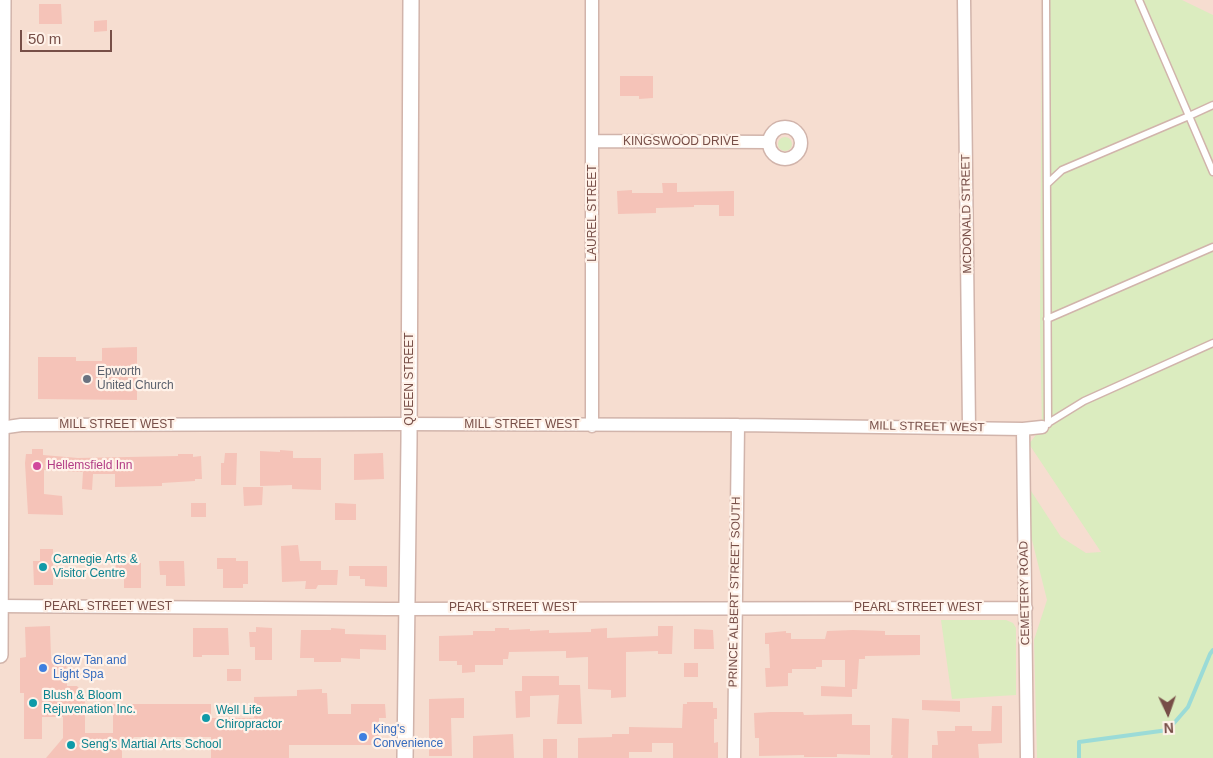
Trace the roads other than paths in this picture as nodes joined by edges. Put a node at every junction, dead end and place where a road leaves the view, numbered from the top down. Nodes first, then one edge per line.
1 (3, 0) edge
2 (411, 0) edge
3 (592, 0) edge
4 (964, 0) edge
5 (1046, 0) edge
6 (1138, 0) edge
7 (1213, 105) edge
8 (1189, 116) junction
9 (593, 142) junction
10 (768, 142) dead end
11 (1213, 172) edge
12 (1047, 184) junction
13 (1213, 247) edge
14 (1047, 319) junction
15 (1213, 343) edge
16 (409, 424) junction
17 (738, 425) junction
18 (1045, 425) junction
19 (592, 426) junction
20 (969, 427) junction
21 (1, 428) edge
22 (1023, 429) junction
23 (0, 606) edge
24 (406, 608) junction
25 (734, 608) junction
26 (1026, 608) junction
27 (0, 655) edge
28 (405, 758) edge
29 (734, 758) edge
30 (1027, 758) edge

1 - 21 street
2 - 16 street, QUEEN STREET
3 - 9 street, LAUREL STREET
4 - 20 street, MCDONALD STREET
5 - 12 lane
6 - 8 lane
7 - 8 lane
8 - 11 lane
8 - 12 lane
9 - 10 street, KINGSWOOD DRIVE
9 - 19 street, LAUREL STREET
12 - 14 lane
13 - 14 lane
14 - 18 lane
15 - 18 lane
16 - 19 street, MILL STREET WEST
16 - 21 street, MILL STREET WEST
16 - 24 street, QUEEN STREET
17 - 19 street, MILL STREET WEST
17 - 20 street, MILL STREET WEST
17 - 25 street, PRINCE ALBERT STREET SOUTH
18 - 22 street, MILL STREET WEST
20 - 22 street, MILL STREET WEST
21 - 23 street
22 - 26 street, CEMETERY ROAD
23 - 24 street, PEARL STREET WEST
23 - 27 street
24 - 25 street, PEARL STREET WEST
24 - 28 street, QUEEN STREET
25 - 26 street, PEARL STREET WEST
25 - 29 street, PRINCE ALBERT STREET SOUTH
26 - 30 street, CEMETERY ROAD

